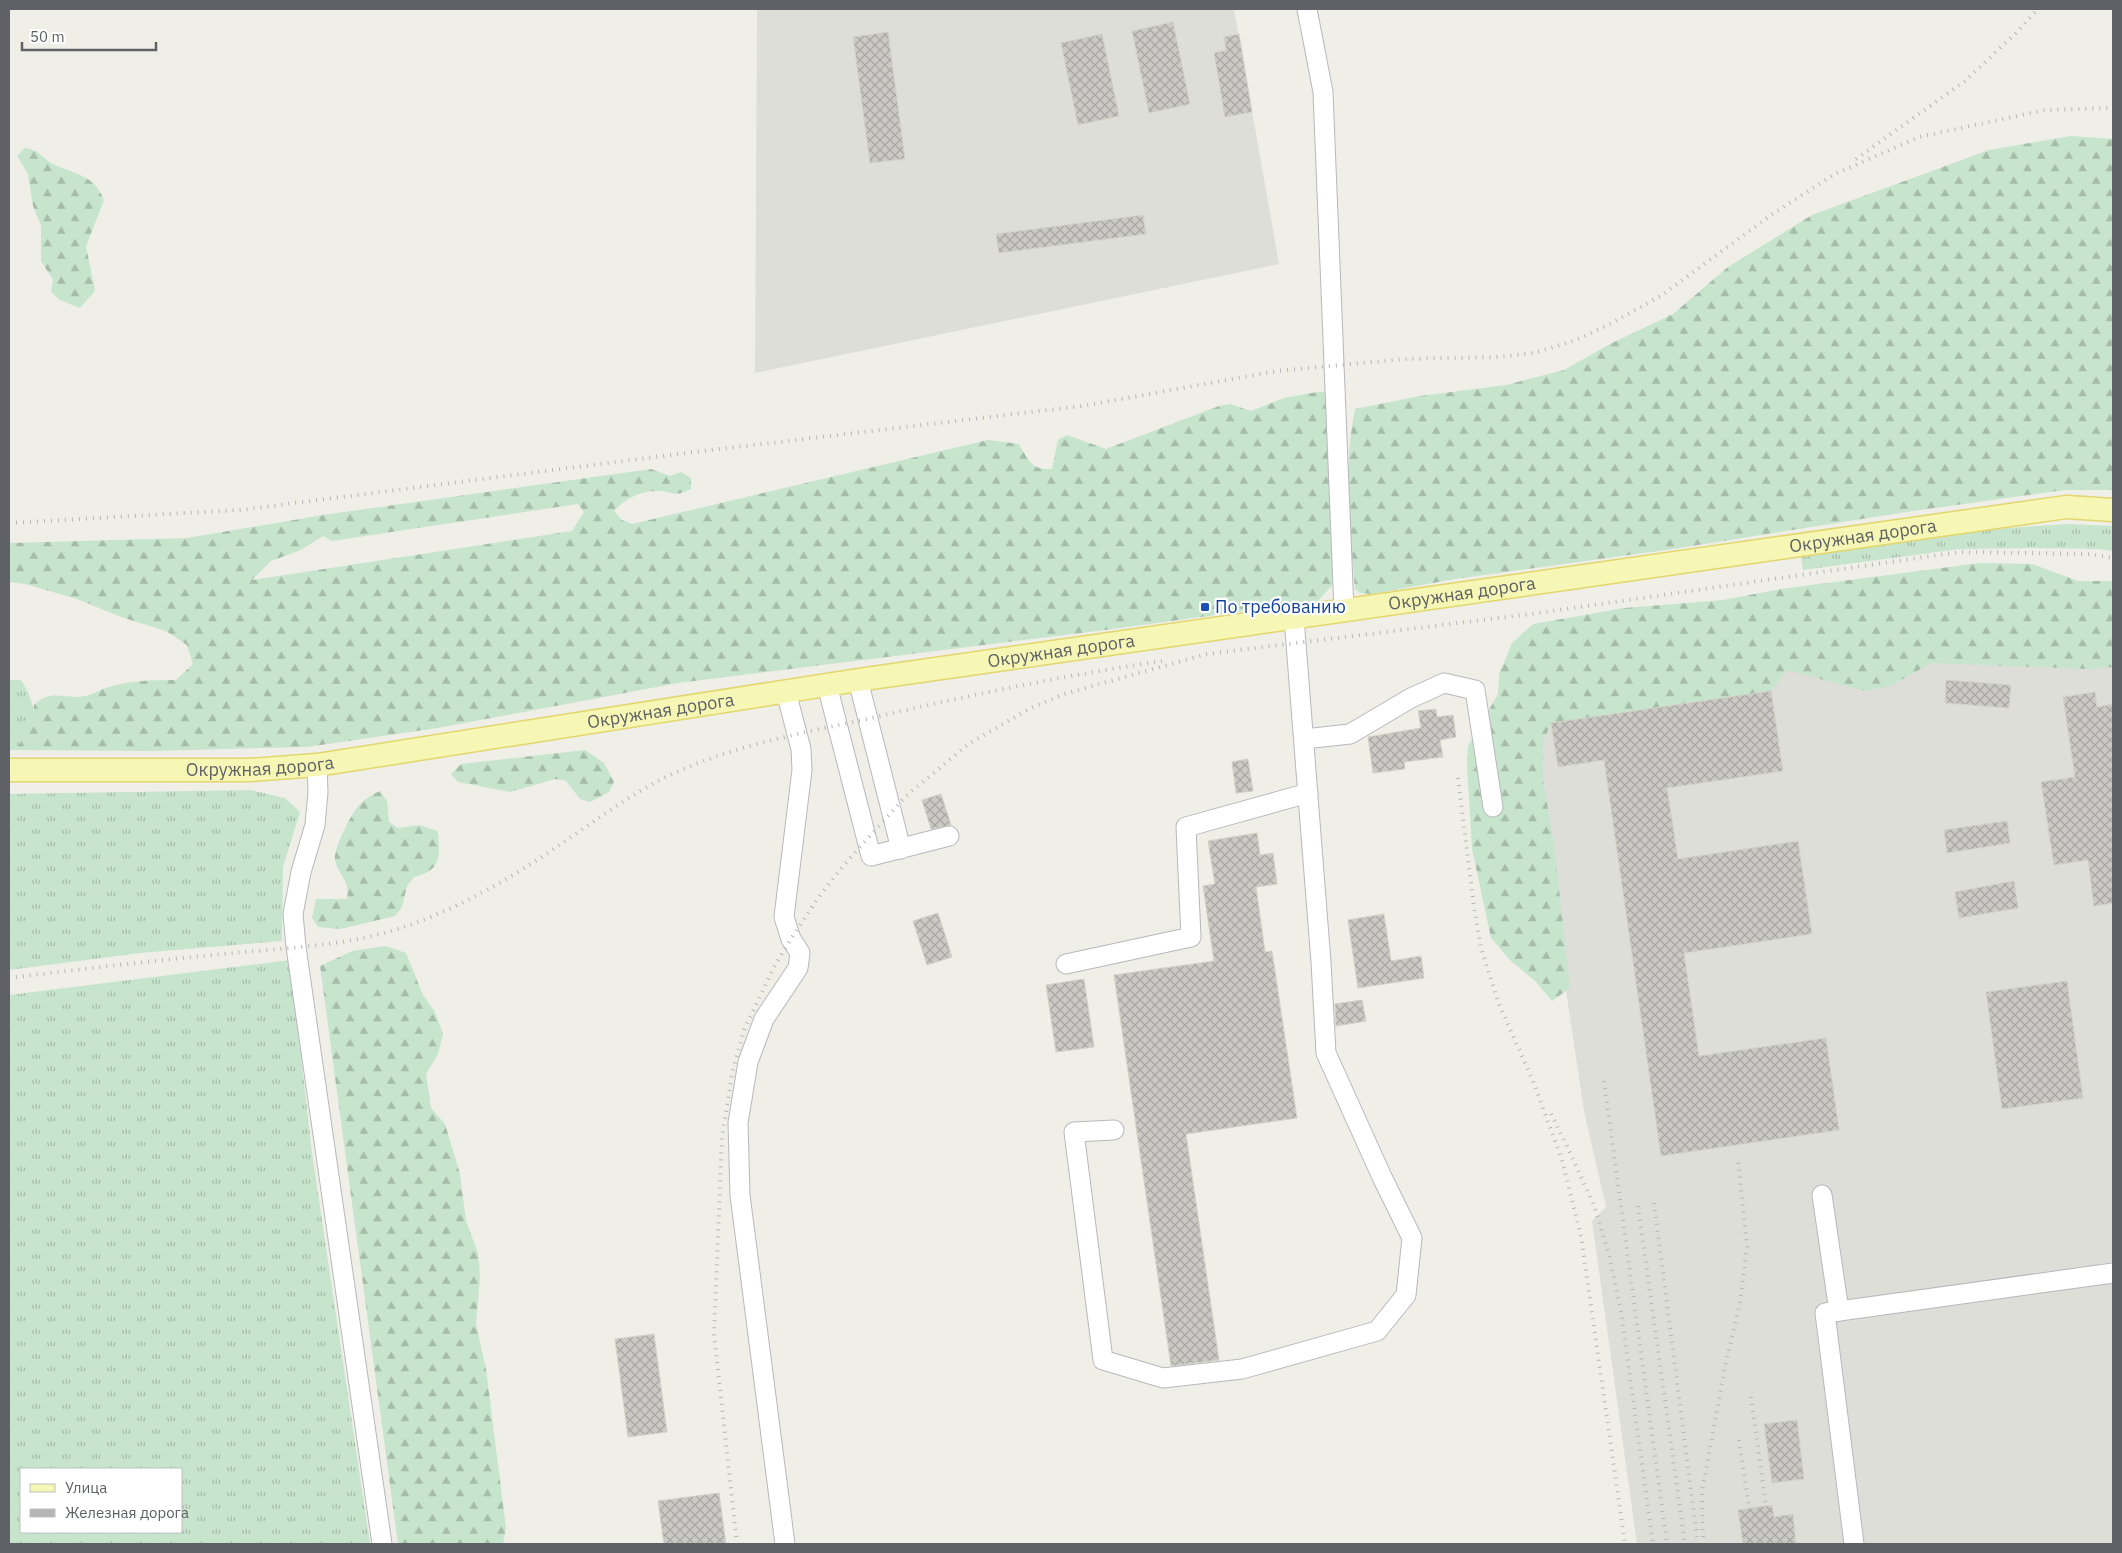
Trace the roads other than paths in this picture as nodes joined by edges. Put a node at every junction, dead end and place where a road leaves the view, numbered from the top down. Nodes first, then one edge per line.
1 (1307, 9) edge
2 (2113, 510) edge
3 (1344, 611) junction
4 (1294, 618) junction
5 (858, 680) junction
6 (828, 685) junction
7 (786, 692) junction
8 (1304, 739) junction
9 (317, 765) junction
10 (9, 770) edge
11 (1308, 793) junction
12 (1493, 807) dead end
13 (950, 836) dead end
14 (901, 849) junction
15 (1066, 964) dead end
16 (1114, 1130) dead end
17 (1822, 1195) dead end
18 (2113, 1273) edge
19 (1838, 1311) junction
20 (382, 1544) edge
21 (785, 1544) edge
22 (1854, 1544) edge

1 - 3 street
2 - 3 main road, Окружная дорога
3 - 4 main road, Окружная дорога
4 - 5 main road, Окружная дорога
4 - 8 street
5 - 6 main road, Окружная дорога
5 - 14 street
6 - 7 main road, Окружная дорога
6 - 14 street
7 - 9 main road, Окружная дорога
7 - 21 street
8 - 11 street
8 - 12 street
9 - 10 main road, Окружная дорога
9 - 20 street
11 - 15 street
11 - 16 street
13 - 14 street
17 - 19 street
18 - 19 street
19 - 22 street

